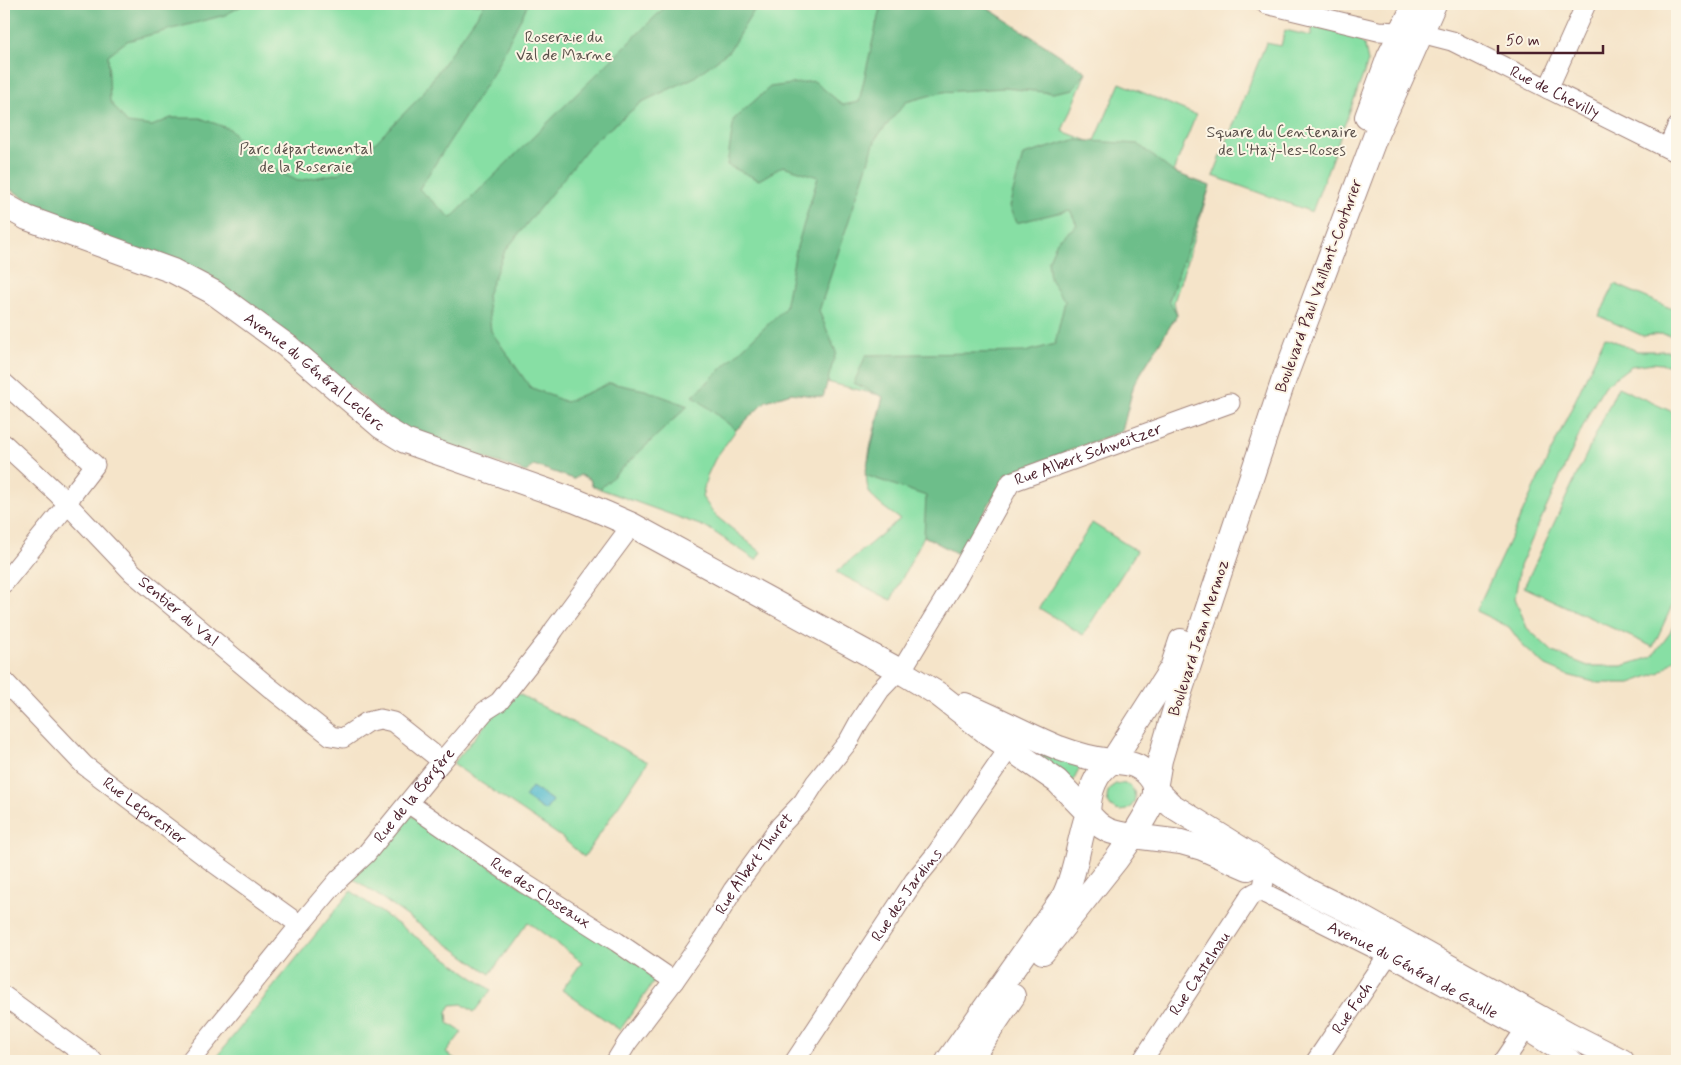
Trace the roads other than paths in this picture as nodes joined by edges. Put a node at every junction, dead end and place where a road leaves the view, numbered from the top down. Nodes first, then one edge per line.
1 (1266, 4) edge
2 (1415, 4) edge
3 (1434, 4) edge
4 (1586, 4) edge
5 (1410, 33) junction
6 (1548, 89) junction
7 (1677, 127) edge
8 (1673, 150) edge
9 (5, 207) edge
10 (4, 383) edge
11 (1230, 403) dead end
12 (4, 444) edge
13 (1241, 485) junction
14 (67, 505) junction
15 (632, 526) junction
16 (4, 582) edge
17 (900, 671) junction
18 (4, 681) edge
19 (1014, 738) junction
20 (442, 761) junction
21 (1112, 762) junction
22 (1155, 789) junction
23 (408, 803) junction
24 (1088, 813) junction
25 (1133, 836) junction
26 (1264, 884) junction
27 (1310, 892) junction
28 (300, 925) junction
29 (1388, 955) junction
30 (674, 981) junction
31 (4, 996) edge
32 (1525, 1030) junction
33 (1620, 1060) edge
34 (93, 1061) edge
35 (190, 1061) edge
36 (616, 1061) edge
37 (795, 1061) edge
38 (948, 1061) edge
39 (969, 1061) edge
40 (1142, 1061) edge
41 (1316, 1061) edge
42 (1504, 1061) edge
43 (1574, 1061) edge

1 - 5 street, Rue de Chevilly
2 - 5 main road, Boulevard Paul Vaillant-Couturier
3 - 5 main road, Boulevard Paul Vaillant-Couturier
4 - 6 street
5 - 6 street, Rue de Chevilly
5 - 13 main road, Boulevard Paul Vaillant-Couturier
6 - 8 street, Rue de Chevilly
7 - 8 street
9 - 15 main road, Avenue du Général Leclerc
10 - 14 street
11 - 17 street, Rue Albert Schweitzer
12 - 14 street, Sentier du Val
13 - 21 main road, Boulevard Jean Mermoz
13 - 22 main road, Boulevard Jean Mermoz
14 - 16 street
14 - 20 street, Sentier du Val
15 - 17 main road, Avenue du Général Leclerc
15 - 20 street, Rue de la Bergère
17 - 19 main road
17 - 30 street, Rue Albert Thuret
18 - 28 street, Rue Leforestier
19 - 21 main road
19 - 24 main road
19 - 37 street, Rue des Jardins
20 - 23 street, Rue de la Bergère
21 - 22 main road
21 - 24 main road, Boulevard Jean Mermoz
22 - 25 main road, Boulevard Jean Mermoz
22 - 27 main road, Avenue du Général de Gaulle
23 - 28 street, Rue de la Bergère
23 - 30 street, Rue des Closeaux
24 - 25 main road
24 - 38 main road, Boulevard Jean Mermoz
25 - 26 main road, Avenue du Général de Gaulle
25 - 39 main road, Boulevard Jean Mermoz
26 - 27 main road, Avenue du Général de Gaulle
26 - 29 street, Avenue du Général de Gaulle
26 - 40 street, Rue Castelnau
27 - 33 main road, Avenue du Général de Gaulle
28 - 35 street, Rue de la Bergère
29 - 32 street, Avenue du Général de Gaulle
29 - 41 street, Rue Foch
30 - 36 street, Rue Albert Thuret
31 - 34 street
32 - 42 street
32 - 43 street, Avenue du Général de Gaulle

